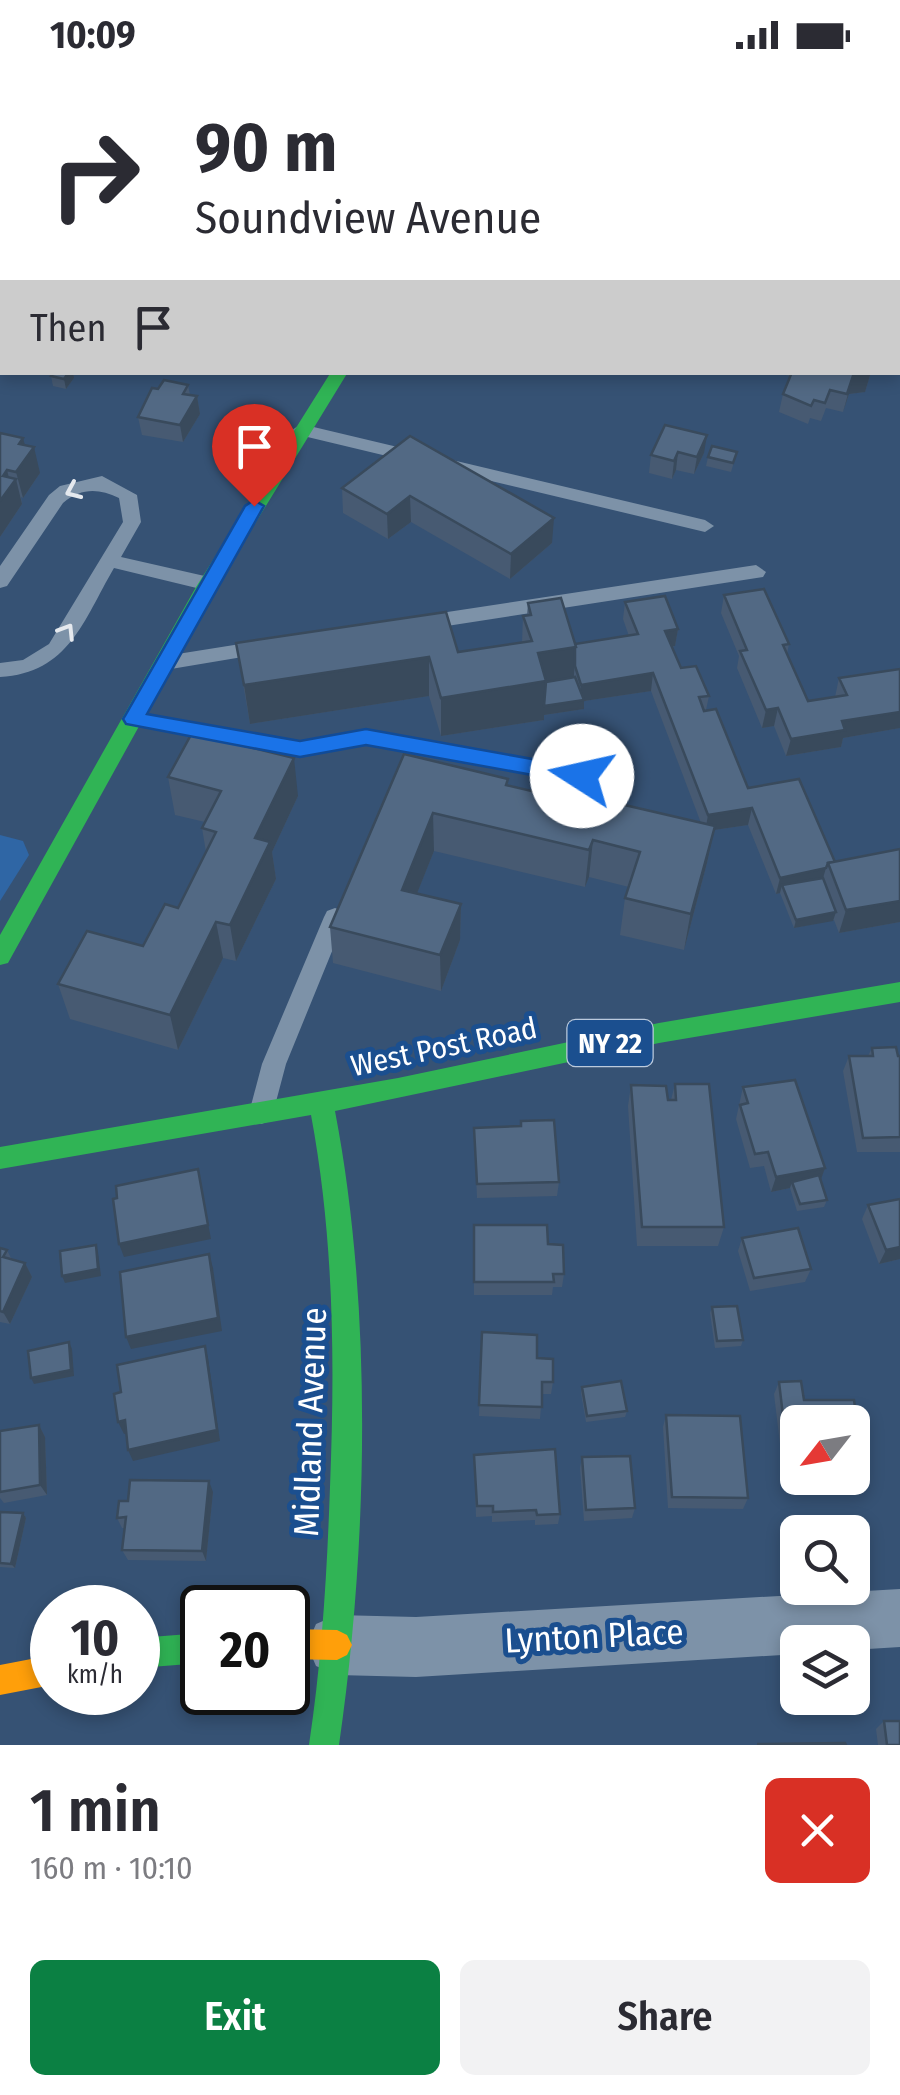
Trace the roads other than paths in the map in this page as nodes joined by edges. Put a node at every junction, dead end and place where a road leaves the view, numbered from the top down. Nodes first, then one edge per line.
1 (338, 375) edge
2 (301, 430) junction
3 (705, 526) dead end
4 (110, 561) junction
5 (756, 572) dead end
6 (0, 582) edge
7 (209, 584) junction
8 (403, 626) edge
9 (286, 644) edge
10 (165, 662) junction
11 (0, 670) edge
12 (134, 719) junction
13 (618, 782) dead end
14 (335, 917) edge
15 (0, 956) edge
16 (900, 992) edge
17 (322, 1102) junction
18 (261, 1112) junction
19 (0, 1158) edge
20 (900, 1618) edge
21 (312, 1645) edge
22 (30, 1674) edge
23 (0, 1680) edge
24 (324, 1745) edge

1 - 2 street
2 - 3 lane
2 - 7 street
4 -> 6 lane
4 - 7 lane
11 -> 4 lane
5 - 8 lane
7 - 10 street
9 - 10 lane
10 - 12 street
12 - 13 lane
12 - 15 street
14 - 18 lane
16 - 17 street, West Post Road / NY 22
17 - 18 street, West Post Road / NY 22
17 - 21 street, Midland Avenue
18 - 19 street, West Post Road / NY 22
20 - 21 street, Lynton Place
21 - 24 street, Midland Avenue
22 - 23 street

